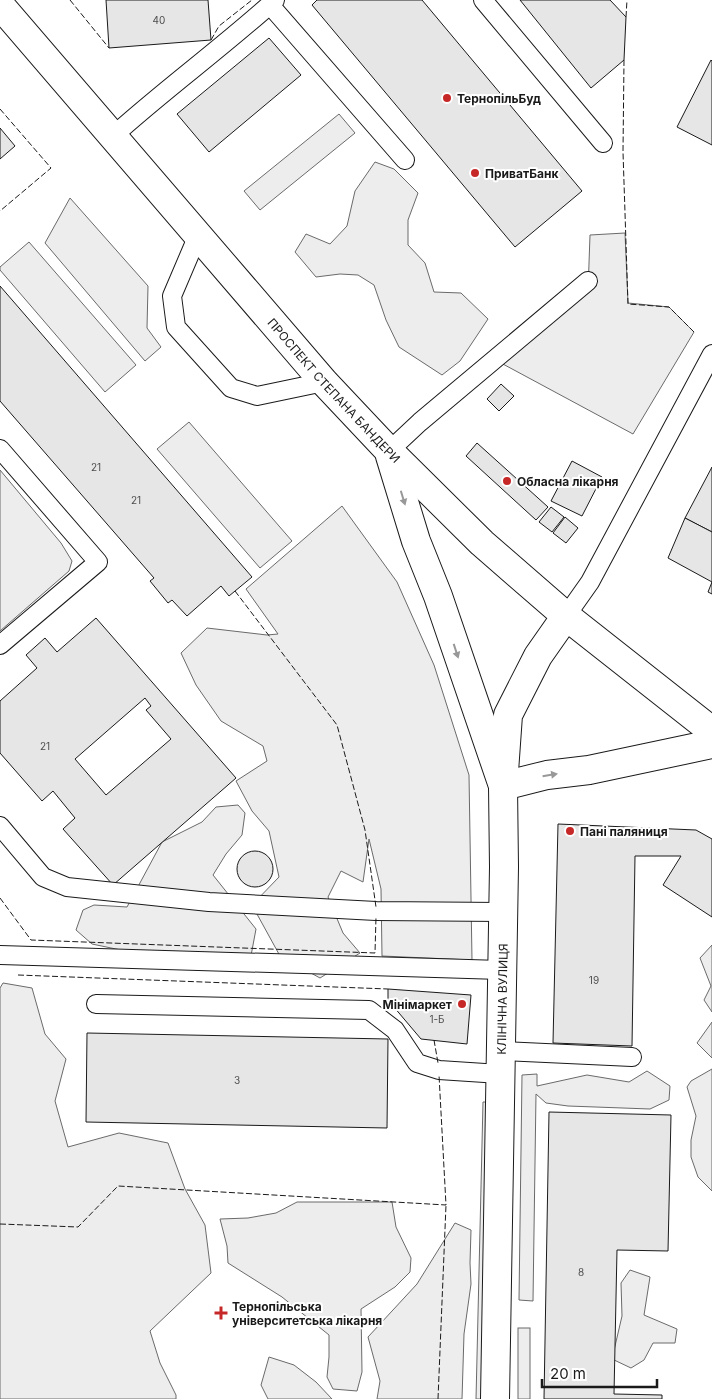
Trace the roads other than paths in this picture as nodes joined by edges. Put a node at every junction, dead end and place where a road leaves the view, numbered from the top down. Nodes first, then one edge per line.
1 (483, 0) edge
2 (272, 2) edge
3 (0, 5) edge
4 (112, 137) junction
5 (603, 143) dead end
6 (406, 160) dead end
7 (198, 235) junction
8 (588, 282) dead end
9 (712, 354) edge
10 (324, 382) junction
11 (0, 449) edge
12 (389, 451) junction
13 (566, 616) junction
14 (0, 645) edge
15 (712, 731) edge
16 (712, 744) edge
17 (503, 786) junction
18 (0, 826) edge
19 (502, 912) junction
20 (0, 955) edge
21 (501, 970) junction
22 (96, 1004) dead end
23 (632, 1057) dead end
24 (500, 1062) junction
25 (495, 1399) edge

1 - 5 lane
2 - 4 lane
2 - 6 lane
3 - 4 main road, ПРОСПЕКТ СТЕПАНА БАНДЕРИ
4 - 7 main road, ПРОСПЕКТ СТЕПАНА БАНДЕРИ
7 - 10 main road, ПРОСПЕКТ СТЕПАНА БАНДЕРИ
7 - 10 lane
8 - 12 lane
9 - 13 lane
10 - 12 main road, ПРОСПЕКТ СТЕПАНА БАНДЕРИ
11 - 14 lane
12 - 13 main road, ПРОСПЕКТ СТЕПАНА БАНДЕРИ
12 -> 17 main road
13 - 15 main road, ПРОСПЕКТ СТЕПАНА БАНДЕРИ
13 - 17 main road, КЛІНІЧНА ВУЛИЦЯ
17 -> 16 main road
17 - 19 main road, КЛІНІЧНА ВУЛИЦЯ
18 - 19 lane
19 - 21 main road, КЛІНІЧНА ВУЛИЦЯ
20 - 21 lane
21 - 24 main road, КЛІНІЧНА ВУЛИЦЯ
22 - 24 lane
23 - 24 lane
24 - 25 main road, КЛІНІЧНА ВУЛИЦЯ

